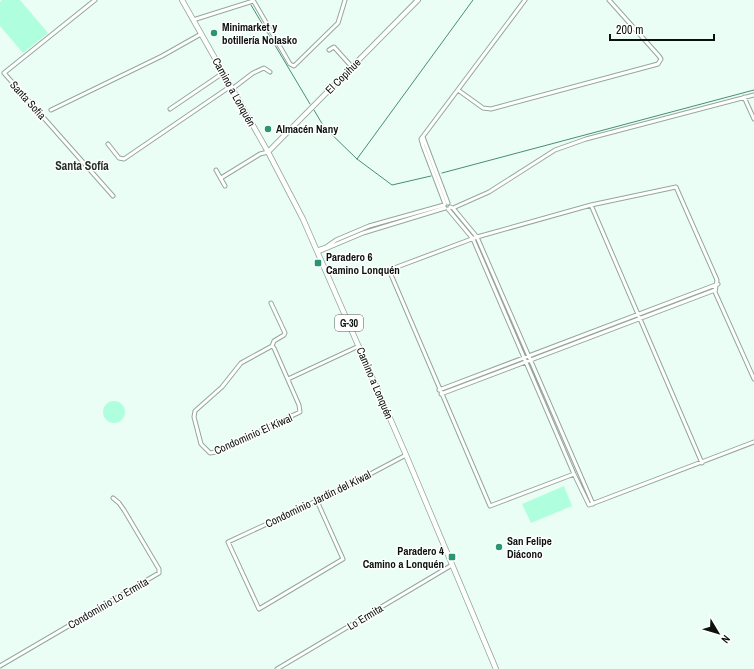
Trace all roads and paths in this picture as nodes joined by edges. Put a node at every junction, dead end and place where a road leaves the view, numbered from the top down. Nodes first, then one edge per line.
1 (95, 0) edge
2 (182, 0) edge
3 (345, 0) edge
4 (418, 0) edge
5 (525, 0) edge
6 (609, 0) edge
7 (253, 1) edge
8 (193, 20) junction
9 (201, 34) junction
10 (329, 50) dead end
11 (352, 67) junction
12 (270, 72) dead end
13 (224, 73) junction
14 (232, 88) junction
15 (458, 90) junction
16 (754, 95) edge
17 (744, 97) junction
18 (170, 109) dead end
19 (51, 110) dead end
20 (754, 119) edge
21 (108, 144) dead end
22 (268, 152) junction
23 (216, 170) dead end
24 (221, 178) junction
25 (225, 186) dead end
26 (113, 196) dead end
27 (591, 205) junction
28 (448, 207) junction
29 (477, 237) junction
30 (473, 239) junction
31 (318, 251) junction
32 (718, 284) junction
33 (715, 290) junction
34 (271, 303) dead end
35 (637, 315) junction
36 (639, 319) junction
37 (272, 346) junction
38 (359, 346) junction
39 (529, 355) junction
40 (524, 357) junction
41 (530, 359) junction
42 (526, 361) junction
43 (288, 378) junction
44 (754, 379) edge
45 (439, 390) junction
46 (441, 394) junction
47 (754, 442) edge
48 (406, 455) junction
49 (702, 463) junction
50 (574, 474) junction
51 (113, 498) dead end
52 (317, 501) junction
53 (591, 505) junction
54 (452, 565) junction
55 (0, 666) edge
56 (278, 669) edge
57 (496, 669) edge

1 - 26 street, Santa Sofia
2 - 8 main road, Camino a Lonquén / G-30
3 - 7 street
4 - 11 main road, El Copihue
5 - 15 street
6 - 15 street
7 - 8 street
8 - 9 main road, Camino a Lonquén / G-30
9 - 13 main road, Camino a Lonquén / G-30
9 - 19 street
10 - 11 street
11 - 22 main road, El Copihue
12 - 14 street
13 - 14 main road, Camino a Lonquén / G-30
13 - 18 street
14 - 21 street
14 - 22 main road, Camino a Lonquén / G-30
15 - 28 street
16 - 17 street
17 - 20 street
17 - 28 street
22 - 24 street
22 - 31 main road, Camino a Lonquén / G-30
23 - 24 street
24 - 25 street
27 - 29 street
27 - 32 street
27 - 35 street
28 - 29 street
28 - 30 street
28 - 31 street
29 - 30 street
29 - 39 street
30 - 40 street
30 - 45 street
31 - 38 main road, Camino a Lonquén / G-30
32 - 33 street
32 - 35 street
33 - 36 street
33 - 44 street
34 - 37 street
35 - 36 street
35 - 39 street
36 - 41 street
36 - 49 street
37 - 43 street, Condominio El Kiwal
37 - 43 street, Condominio El Kiwal
38 - 43 street
38 - 48 main road, Camino a Lonquén / G-30
39 - 40 street
39 - 41 street
40 - 42 street
40 - 45 street
41 - 42 street
41 - 53 street
42 - 46 street
42 - 50 street
45 - 46 street
46 - 50 street
47 - 49 street
48 - 52 street, Condominio Jardín del Kiwal
48 - 54 main road, Camino a Lonquén / G-30
49 - 53 street
50 - 53 street
51 - 55 street, Condominio Lo Ermita
52 - 52 street, Condominio Jardín del Kiwal
54 - 56 street, Lo Ermita
54 - 57 main road, Camino a Lonquén / G-30

